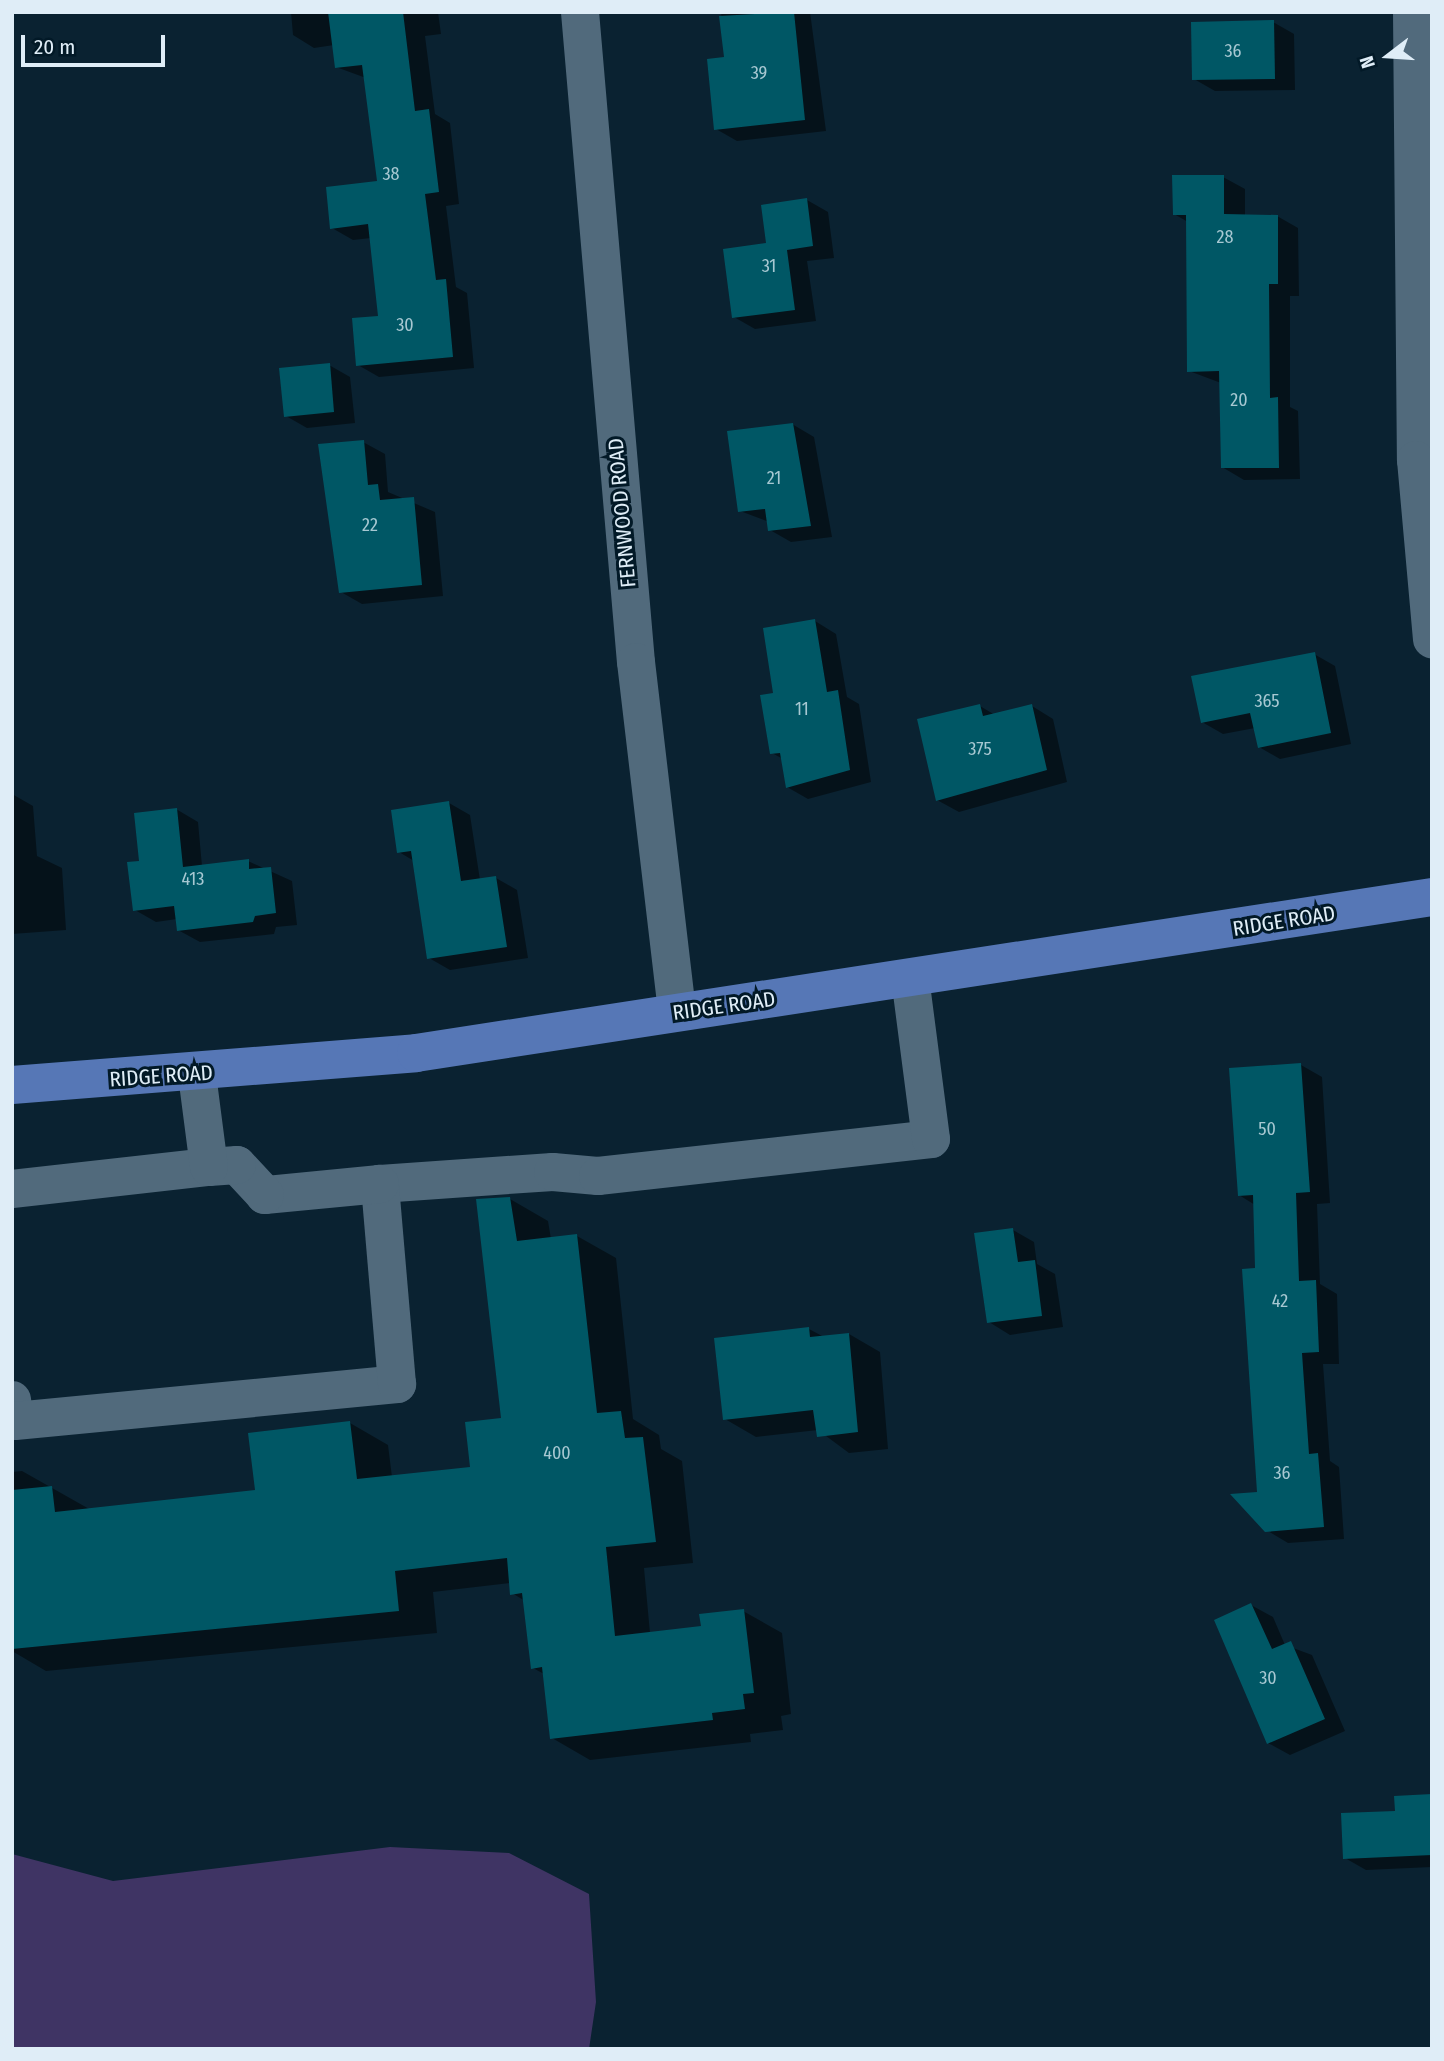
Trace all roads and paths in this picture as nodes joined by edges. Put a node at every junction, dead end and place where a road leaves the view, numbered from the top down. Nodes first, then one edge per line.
1 (580, 12) edge
2 (1412, 12) edge
3 (1432, 639) edge
4 (1432, 897) edge
5 (910, 978) junction
6 (677, 1012) junction
7 (197, 1075) junction
8 (12, 1085) edge
9 (209, 1167) junction
10 (380, 1184) junction
11 (12, 1189) edge
12 (12, 1400) edge

1 - 6 street, FERNWOOD ROAD
2 - 3 street
4 - 5 main road, RIDGE ROAD
5 - 6 main road, RIDGE ROAD
5 - 10 street
6 - 7 main road, RIDGE ROAD
7 - 8 main road, RIDGE ROAD
7 - 9 street
9 - 10 street
9 - 11 street
10 - 12 street

